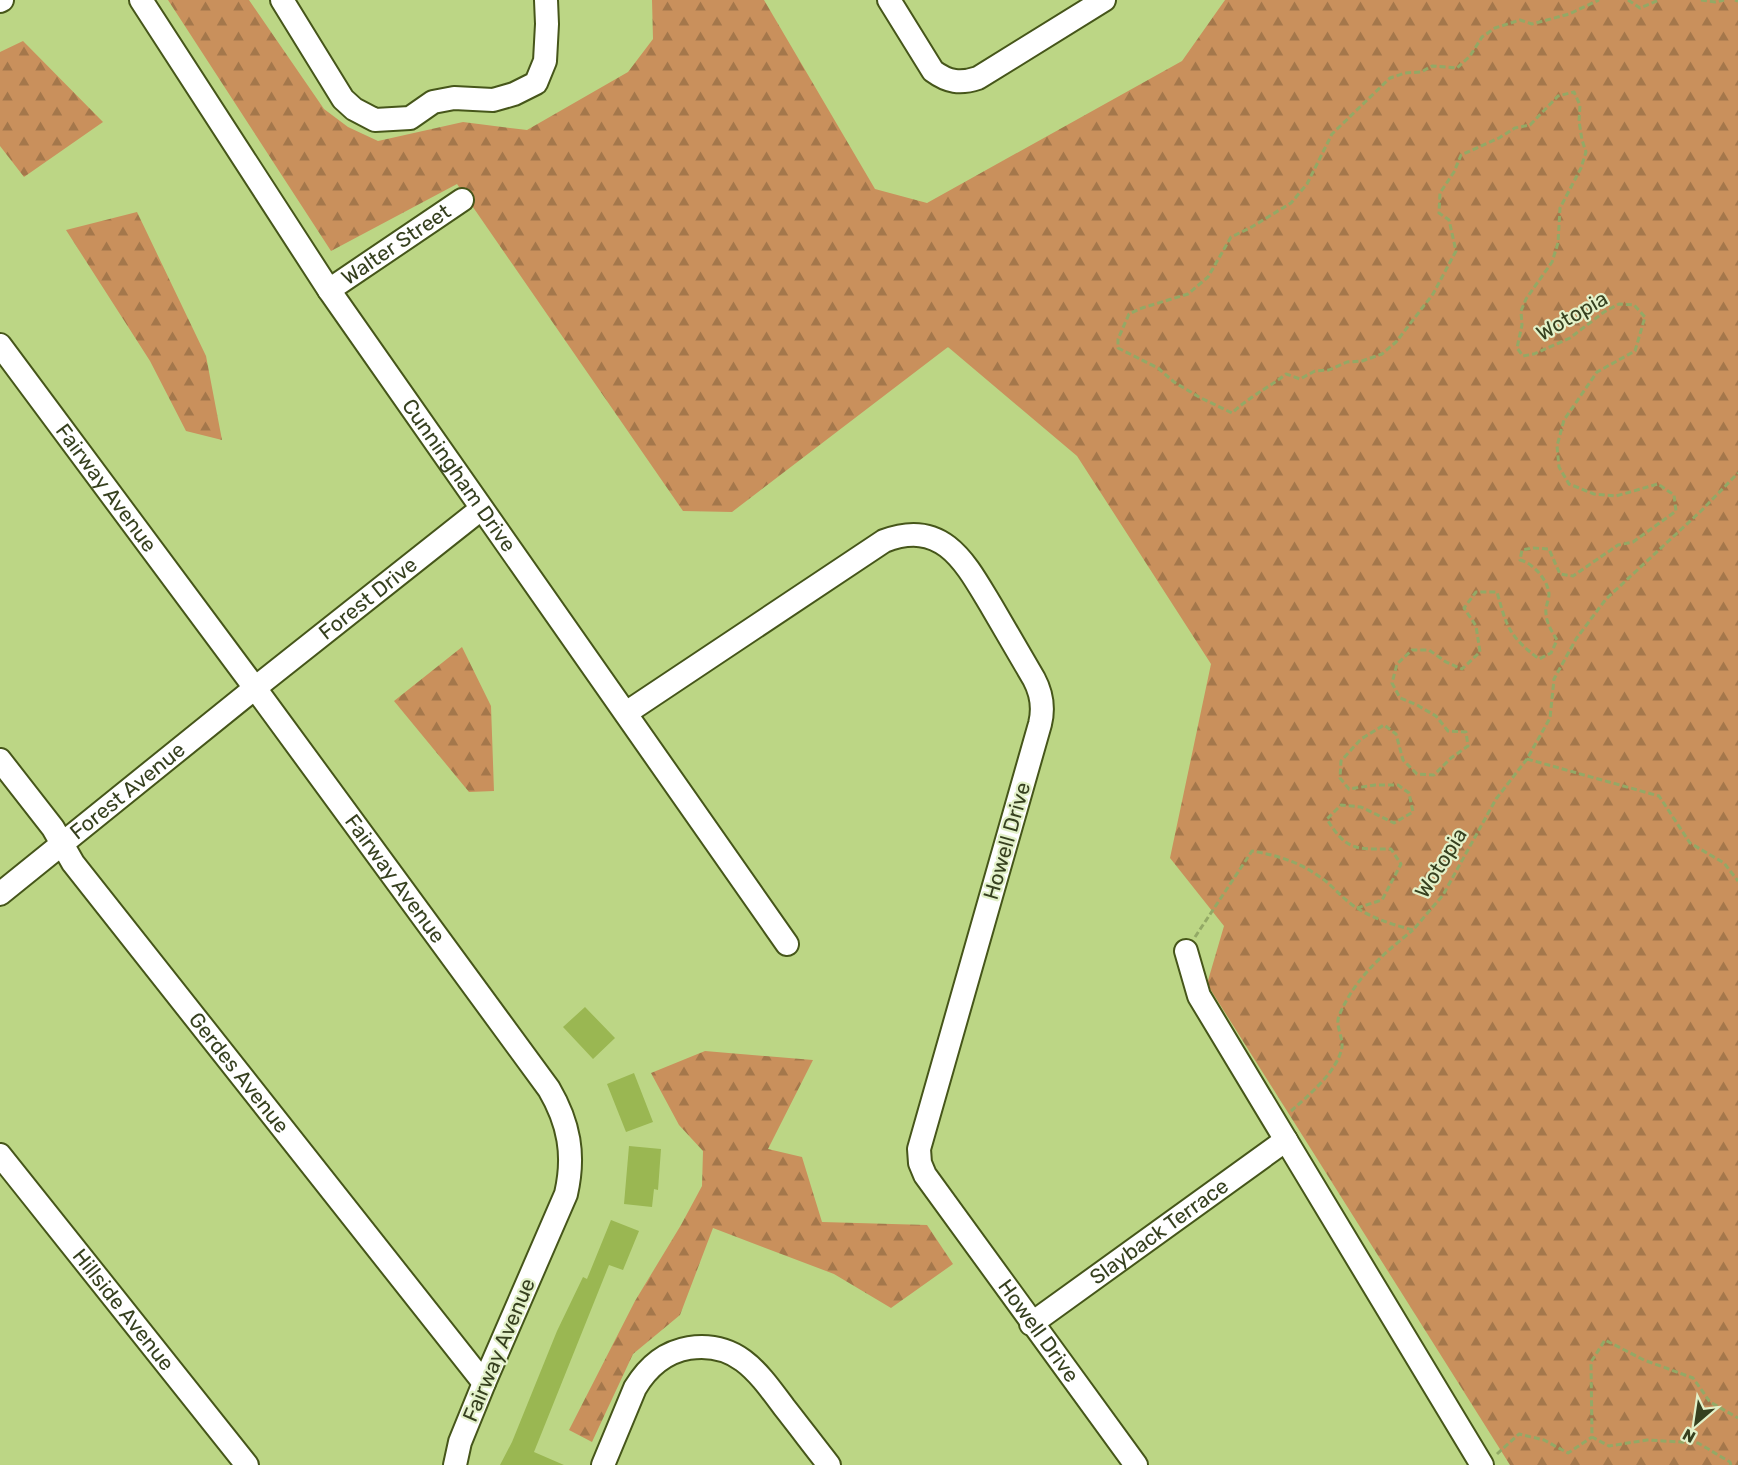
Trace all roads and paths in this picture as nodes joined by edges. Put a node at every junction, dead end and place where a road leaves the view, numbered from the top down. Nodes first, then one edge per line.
1 (141, 0) edge
2 (282, 0) edge
3 (546, 0) edge
4 (889, 0) edge
5 (1104, 0) edge
6 (1599, 0) edge
7 (1628, 0) edge
8 (1659, 0) edge
9 (1701, 0) edge
10 (1724, 0) edge
11 (462, 200) dead end
12 (329, 290) junction
13 (0, 345) edge
14 (1738, 473) edge
15 (481, 509) junction
16 (255, 688) junction
17 (626, 713) junction
18 (1527, 759) junction
19 (0, 760) edge
20 (62, 844) junction
21 (1738, 881) edge
22 (0, 894) edge
23 (1357, 908) junction
24 (1413, 930) junction
25 (787, 944) dead end
26 (1186, 951) joint
27 (1281, 1132) junction
28 (0, 1155) edge
29 (1031, 1324) junction
30 (484, 1383) junction
31 (1738, 1418) edge
32 (1592, 1437) junction
33 (1488, 1461) edge
34 (247, 1465) edge
35 (455, 1465) edge
36 (603, 1465) edge
37 (829, 1465) edge
38 (1136, 1465) edge
39 (1731, 1465) edge

1 - 12 street, Cunningham Drive
2 - 3 street
4 - 5 street
6 - 23 path, Wotopia
7 - 8 path
9 - 10 path
11 - 12 street, Walter Street
12 - 15 street, Cunningham Drive
13 - 16 street, Fairway Avenue
14 - 18 path, Wotopia
15 - 16 street, Forest Drive
15 - 17 street, Cunningham Drive
16 - 20 street, Forest Avenue
16 - 30 street, Fairway Avenue
17 - 25 street, Cunningham Drive
17 - 29 street, Howell Drive
18 - 21 path
18 - 24 path, Wotopia
19 - 20 street, Gerdes Avenue
20 - 22 street, Forest Avenue
20 - 30 street, Gerdes Avenue
23 - 24 path
23 - 26 path
24 - 27 path, Wotopia
26 - 27 street
27 - 29 street, Slayback Terrace
27 - 33 street
28 - 34 street, Hillside Avenue
29 - 38 street, Howell Drive
30 - 35 street, Fairway Avenue
31 - 32 path
32 - 33 path
32 - 39 path
36 - 37 street

